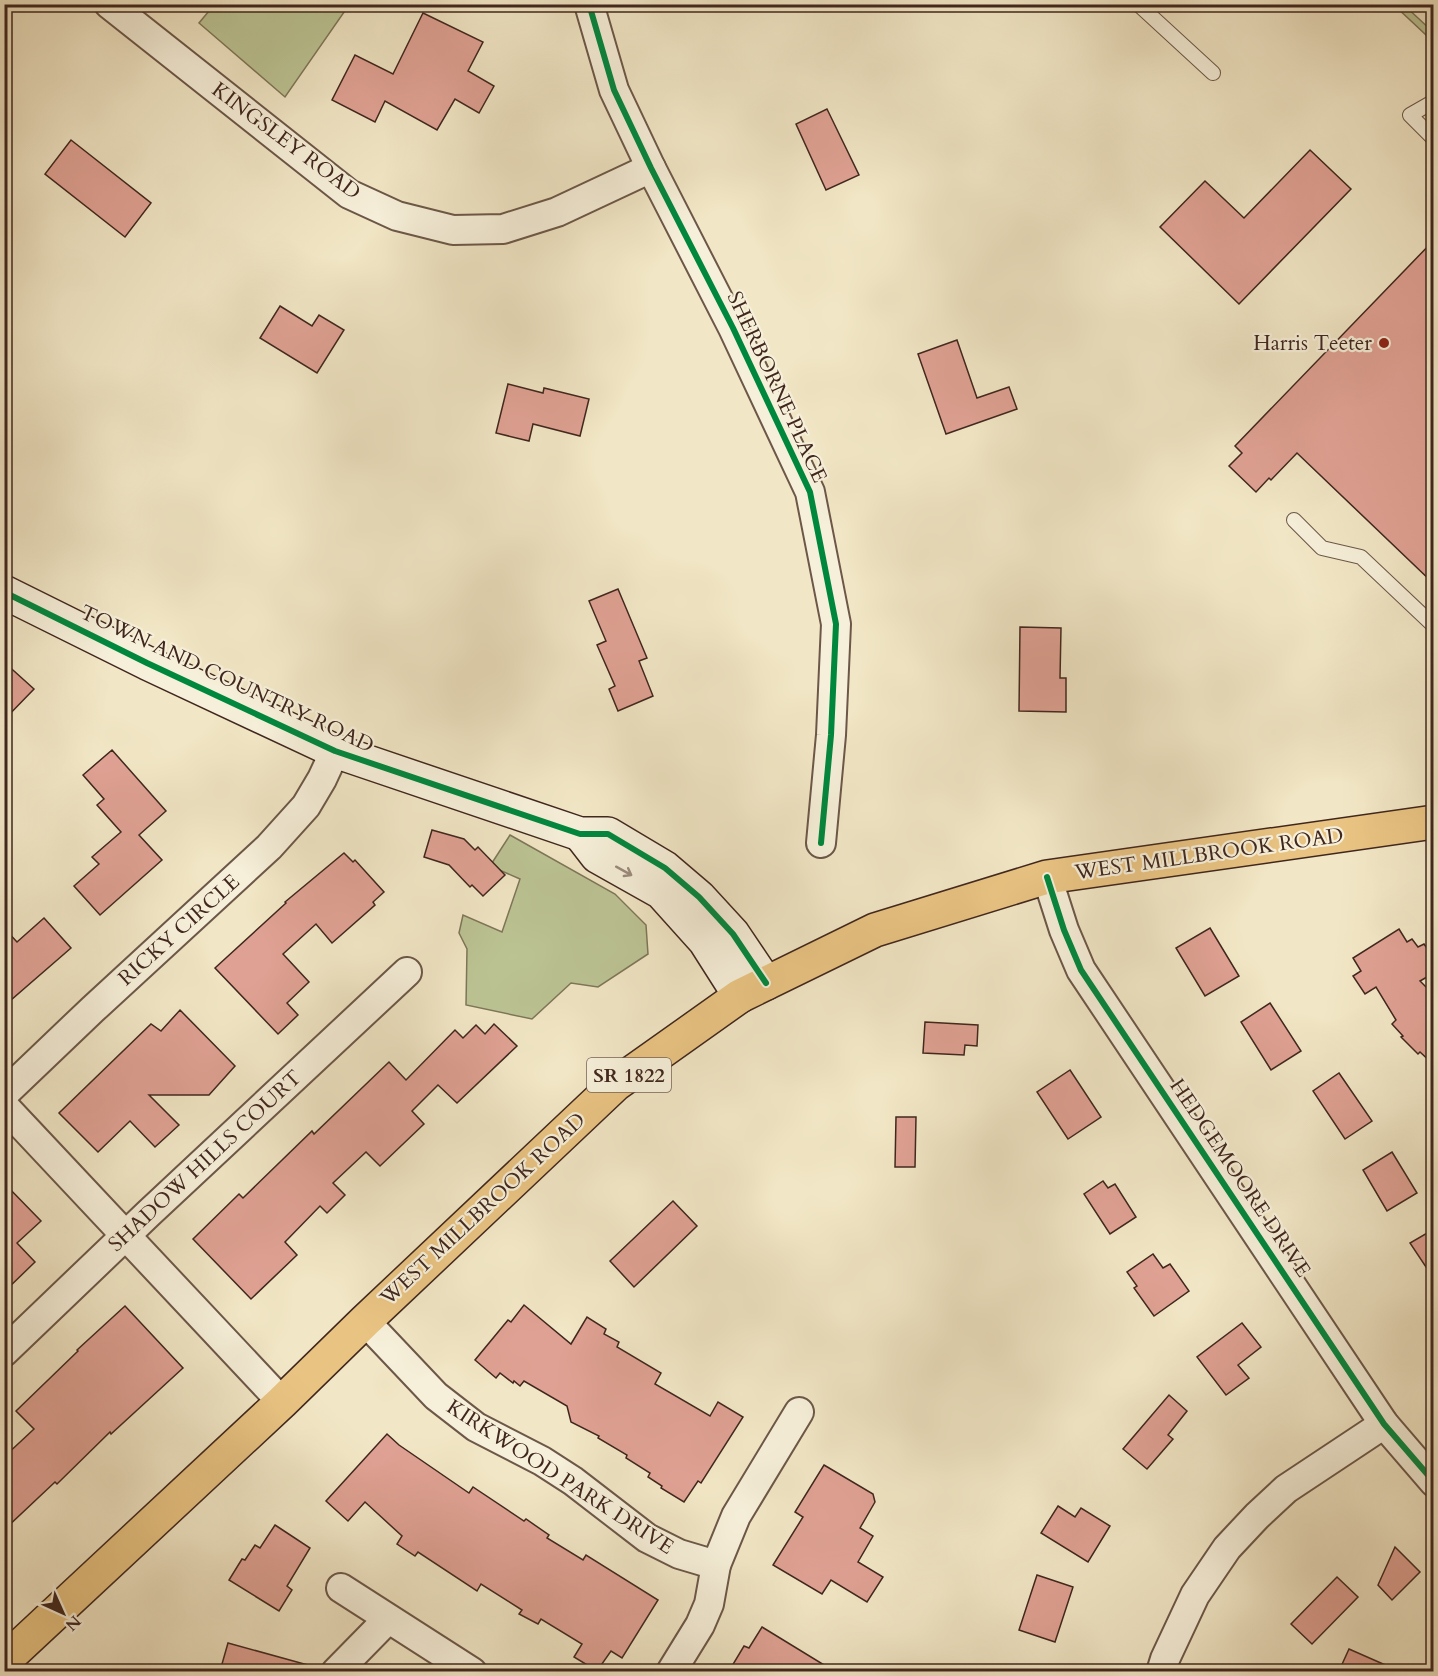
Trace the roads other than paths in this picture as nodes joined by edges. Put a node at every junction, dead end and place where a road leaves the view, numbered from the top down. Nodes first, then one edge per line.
1 (109, 4) edge
2 (589, 4) edge
3 (1138, 4) edge
4 (1214, 73) dead end
5 (1434, 100) edge
6 (1434, 139) edge
7 (651, 168) junction
8 (1294, 520) dead end
9 (4, 592) edge
10 (1434, 626) edge
11 (334, 751) junction
12 (1434, 822) edge
13 (821, 843) dead end
14 (1047, 877) junction
15 (407, 972) dead end
16 (753, 989) junction
17 (4, 1094) edge
18 (4, 1106) edge
19 (126, 1235) junction
20 (365, 1321) junction
21 (4, 1352) edge
22 (282, 1402) junction
23 (799, 1412) dead end
24 (1384, 1424) junction
25 (1434, 1482) edge
26 (716, 1565) junction
27 (341, 1588) dead end
28 (388, 1619) junction
29 (4, 1661) edge
30 (336, 1671) edge
31 (472, 1671) edge
32 (671, 1671) edge
33 (1161, 1671) edge

1 - 7 street, KINGSLEY ROAD
2 - 7 street, SHERBORNE PLACE
3 - 4 lane
5 - 6 lane
7 - 13 street, SHERBORNE PLACE
8 - 10 lane
9 - 11 street, TOWN AND COUNTRY ROAD
11 - 16 street, TOWN AND COUNTRY ROAD
11 - 17 street, RICKY CIRCLE
12 - 14 main road, WEST MILLBROOK ROAD / SR 1822
14 - 16 main road, WEST MILLBROOK ROAD / SR 1822
14 - 24 street, HEDGEMOORE DRIVE
15 - 19 street, SHADOW HILLS COURT
16 - 20 main road, WEST MILLBROOK ROAD / SR 1822
18 - 19 street
19 - 21 street, SHADOW HILLS COURT
19 - 22 street
20 - 22 main road, WEST MILLBROOK ROAD / SR 1822
20 - 26 street, KIRKWOOD PARK DRIVE
22 - 29 main road, WEST MILLBROOK ROAD / SR 1822
23 - 26 street
24 - 25 street, HEDGEMOORE DRIVE
24 - 33 street
26 - 32 street
27 - 28 street
28 - 30 street
28 - 31 street

